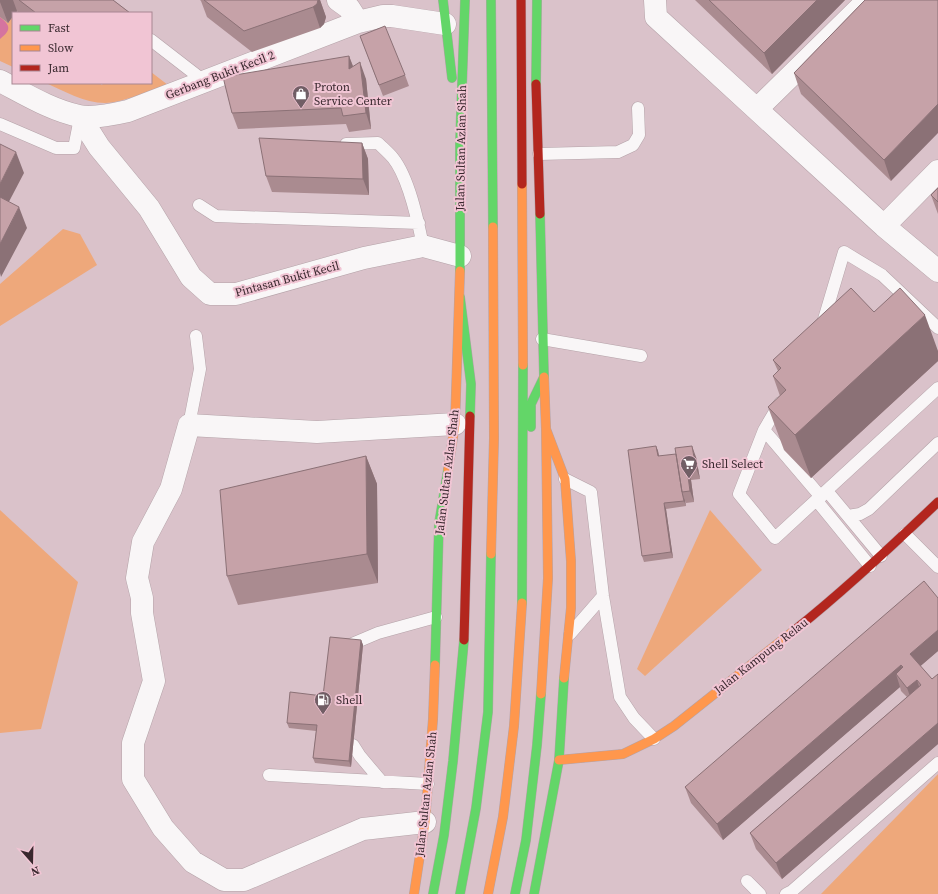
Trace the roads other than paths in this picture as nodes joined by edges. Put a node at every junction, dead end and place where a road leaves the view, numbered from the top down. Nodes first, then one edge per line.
1 (338, 0) edge
2 (443, 0) edge
3 (465, 0) edge
4 (491, 0) edge
5 (521, 0) edge
6 (537, 0) edge
7 (545, 0) edge
8 (655, 0) edge
9 (868, 0) edge
10 (358, 22) junction
11 (536, 23) junction
12 (445, 24) junction
13 (152, 41) edge
14 (0, 81) edge
15 (204, 81) junction
16 (638, 108) dead end
17 (757, 109) junction
18 (80, 117) junction
19 (0, 124) edge
20 (460, 143) junction
21 (331, 144) edge
22 (539, 154) junction
23 (938, 171) edge
24 (199, 205) dead end
25 (419, 223) junction
26 (884, 226) junction
27 (423, 246) junction
28 (460, 256) junction
29 (938, 271) edge
30 (460, 297) junction
31 (938, 328) edge
32 (819, 335) edge
33 (196, 336) dead end
34 (542, 339) junction
35 (641, 356) dead end
36 (544, 376) junction
37 (938, 388) edge
38 (785, 394) edge
39 (455, 424) junction
40 (189, 426) junction
41 (546, 429) junction
42 (764, 430) junction
43 (938, 443) edge
44 (565, 479) junction
45 (822, 496) junction
46 (938, 502) edge
47 (848, 516) junction
48 (905, 534) junction
49 (881, 556) junction
50 (870, 566) junction
51 (938, 567) edge
52 (603, 596) junction
53 (436, 617) junction
54 (569, 635) junction
55 (352, 644) edge
56 (654, 739) junction
57 (352, 745) edge
58 (559, 760) junction
59 (938, 763) edge
60 (269, 776) dead end
61 (382, 782) junction
62 (428, 784) junction
63 (425, 822) junction
64 (747, 881) dead end
65 (414, 894) edge
66 (433, 894) edge
67 (460, 894) edge
68 (488, 894) edge
69 (493, 894) edge
70 (515, 894) edge
71 (534, 894) edge
72 (760, 894) edge
73 (786, 894) edge

1 - 10 street
2 - 12 main road
3 - 20 main road, Jalan Sultan Azlan Shah
4 - 67 main road
5 - 68 main road
6 - 11 main road
7 - 11 main road
8 - 17 street
9 - 17 street
10 - 12 street, Gerbang Bukit Kecil 2
10 - 15 street, Gerbang Bukit Kecil 2
11 - 22 main road
12 - 20 main road
13 - 15 lane
14 - 18 street, Gerbang Bukit Kecil 2
15 - 18 street, Gerbang Bukit Kecil 2
16 - 22 lane
17 - 26 street
18 - 19 lane
18 - 27 street, Pintasan Bukit Kecil
20 - 28 main road, Jalan Sultan Azlan Shah
21 - 25 lane
22 - 34 main road
23 - 26 street
24 - 25 lane
25 - 27 lane
26 - 29 street
27 - 28 street, Pintasan Bukit Kecil
28 - 30 main road, Jalan Sultan Azlan Shah
30 - 39 main road, Jalan Sultan Azlan Shah
30 - 66 main road
31 - 32 lane
33 - 40 lane
34 - 35 lane
34 - 36 main road
36 - 41 main road
36 - 69 main road
37 - 45 lane
38 - 42 lane
39 - 40 street
39 - 53 main road, Jalan Sultan Azlan Shah
40 - 63 street
41 - 44 main road
41 - 70 main road
42 - 45 lane
42 - 45 lane
43 - 47 lane
44 - 52 lane
44 - 54 main road
45 - 47 lane
45 - 50 lane
46 - 48 main road, Jalan Kampung Relau
47 - 49 lane
48 - 49 main road, Jalan Kampung Relau
48 - 51 lane
49 - 50 main road, Jalan Kampung Relau
50 - 56 main road, Jalan Kampung Relau
52 - 54 lane
52 - 56 lane
53 - 55 lane
53 - 62 main road, Jalan Sultan Azlan Shah
54 - 58 main road
56 - 58 main road, Jalan Kampung Relau
57 - 61 lane
58 - 71 main road
59 - 73 lane
60 - 61 lane
61 - 62 lane
62 - 63 main road, Jalan Sultan Azlan Shah
63 - 65 main road, Jalan Sultan Azlan Shah
64 - 72 lane

